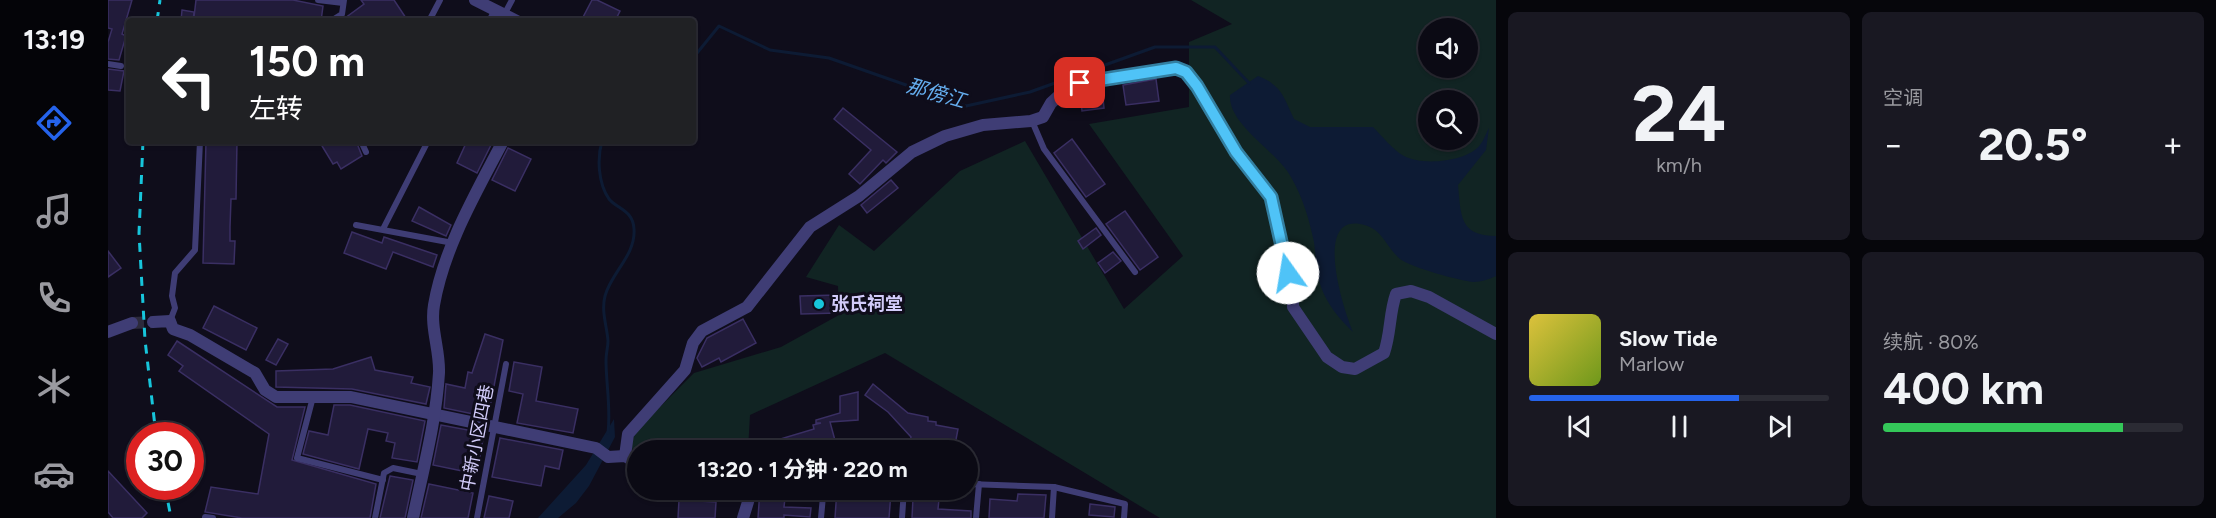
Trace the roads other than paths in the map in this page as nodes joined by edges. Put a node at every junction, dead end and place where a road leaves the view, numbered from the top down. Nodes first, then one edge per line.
1 (318, 0) edge
2 (440, 0) edge
3 (474, 0) edge
4 (512, 0) edge
5 (343, 2) edge
6 (496, 15) edge
7 (336, 18) edge
8 (431, 18) edge
9 (108, 64) edge
10 (120, 66) dead end
11 (1031, 121) junction
12 (200, 144) edge
13 (362, 144) edge
14 (426, 144) edge
15 (502, 144) edge
16 (366, 152) dead end
17 (356, 225) dead end
18 (383, 229) junction
19 (453, 243) junction
20 (1135, 272) dead end
21 (170, 321) junction
22 (153, 322) tunnel mouth
23 (132, 324) tunnel mouth
24 (108, 332) edge
25 (1496, 334) edge
26 (506, 364) dead end
27 (313, 397) junction
28 (434, 414) junction
29 (494, 427) junction
30 (625, 456) joint
31 (422, 474) junction
32 (383, 480) junction
33 (979, 484) joint
34 (1054, 487) junction
35 (749, 500) edge
36 (823, 500) edge
37 (903, 500) edge
38 (205, 517) edge
39 (213, 518) edge
40 (375, 518) edge
41 (413, 518) edge
42 (477, 518) edge
43 (743, 518) edge
44 (821, 518) edge
45 (902, 518) edge
46 (976, 518) edge
47 (1052, 518) edge
48 (1124, 518) edge

1 - 5 lane
2 - 8 lane
3 - 6 street
4 - 6 lane
5 - 7 lane
9 - 10 lane
11 - 20 lane
11 - 25 street
11 - 30 street
12 - 21 lane
13 - 16 lane
14 - 18 lane
15 - 19 street
17 - 18 lane
18 - 19 lane
19 - 28 street
21 - 22 street
21 - 27 street
23 - 24 street
26 - 29 lane, 中新小区四巷
27 - 28 street
27 - 32 lane
28 - 29 street
28 - 31 street
29 - 30 street
29 - 42 lane, 中新小区四巷
31 - 32 lane
31 - 41 street
32 - 40 lane
33 - 34 lane
33 - 46 lane
34 - 47 lane
34 - 48 lane
35 - 43 street
36 - 44 lane
37 - 45 lane
38 - 39 lane

